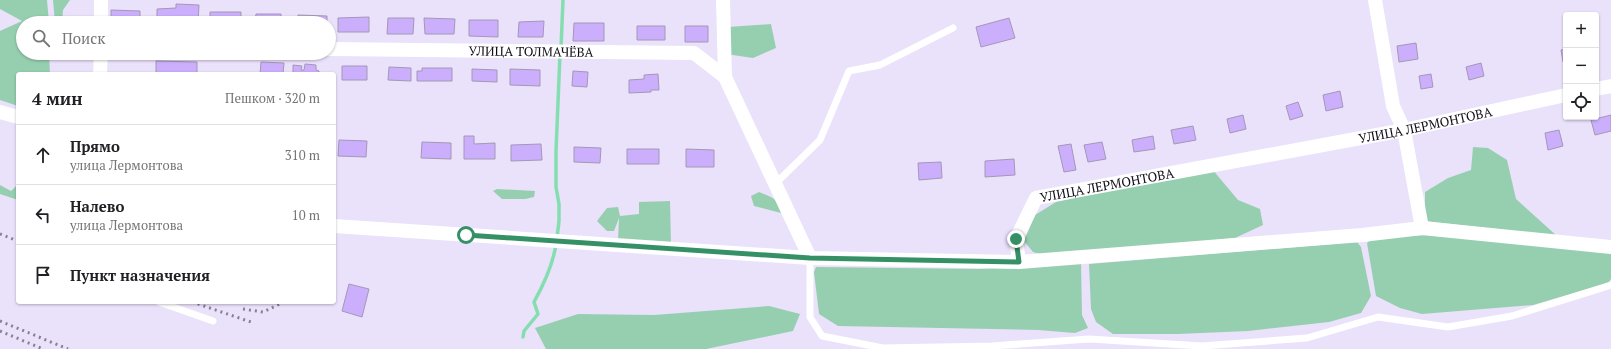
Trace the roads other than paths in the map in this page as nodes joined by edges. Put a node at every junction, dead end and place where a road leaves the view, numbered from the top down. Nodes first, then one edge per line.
1 (101, 0) edge
2 (723, 0) edge
3 (1375, 0) edge
4 (101, 16) edge
5 (953, 28) dead end
6 (336, 49) edge
7 (101, 60) edge
8 (100, 72) edge
9 (725, 77) junction
10 (1611, 86) edge
11 (1599, 88) edge
12 (1563, 96) edge
13 (0, 112) edge
14 (16, 116) edge
15 (1404, 130) junction
16 (775, 184) junction
17 (336, 226) edge
18 (1422, 228) junction
19 (1611, 246) edge
20 (810, 258) junction
21 (1019, 262) junction
22 (1611, 285) edge
23 (165, 304) edge
24 (214, 321) dead end

1 - 4 street
2 - 9 street
3 - 15 street
5 - 16 lane
6 - 9 street, УЛИЦА ТОЛМАЧЁВА
7 - 8 street
9 - 16 street
10 - 11 street
12 - 15 street, УЛИЦА ЛЕРМОНТОВА
13 - 14 street
15 - 18 street
15 - 21 street, УЛИЦА ЛЕРМОНТОВА
16 - 20 street
17 - 20 street
18 - 19 street
18 - 21 street
20 - 21 street
20 - 22 lane
23 - 24 lane

